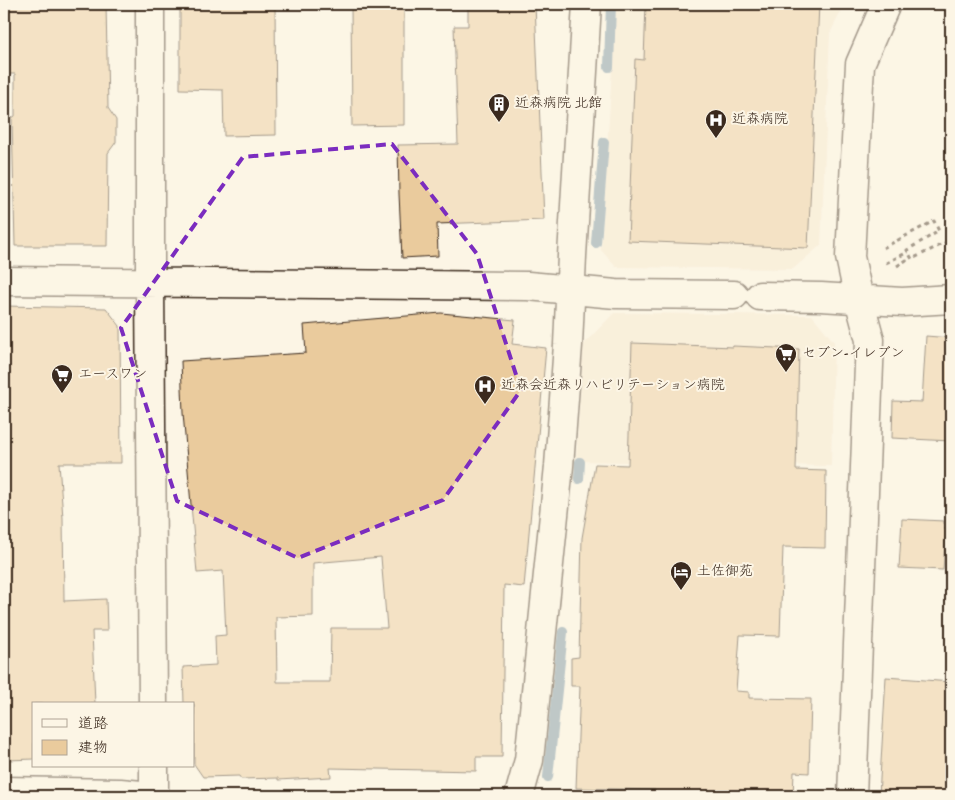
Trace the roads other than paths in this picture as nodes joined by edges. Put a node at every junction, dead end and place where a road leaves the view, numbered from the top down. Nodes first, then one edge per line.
1 (150, 4) edge
2 (587, 4) edge
3 (886, 4) edge
4 (4, 281) edge
5 (150, 282) junction
6 (570, 290) junction
7 (859, 298) junction
8 (951, 299) edge
9 (154, 702) edge
10 (154, 768) edge
11 (4, 791) edge
12 (153, 796) edge
13 (519, 796) edge
14 (852, 796) edge

1 - 5 street
2 - 6 street
3 - 7 street
4 - 5 street
5 - 6 street
5 - 9 street
6 - 7 street
6 - 13 street
7 - 8 street
7 - 14 street
10 - 12 street
11 - 12 street

